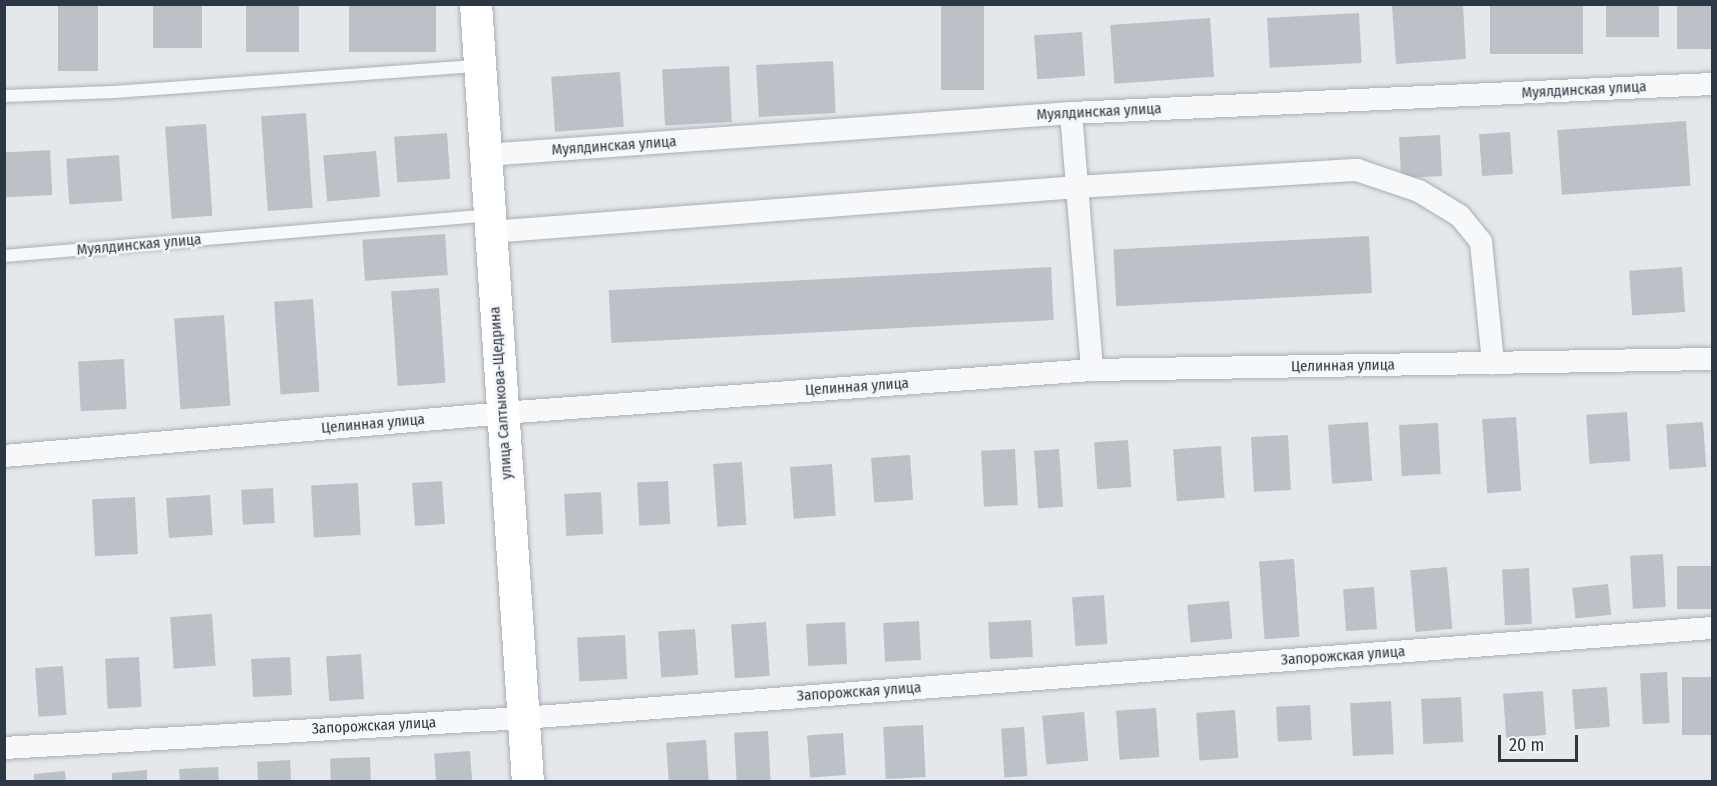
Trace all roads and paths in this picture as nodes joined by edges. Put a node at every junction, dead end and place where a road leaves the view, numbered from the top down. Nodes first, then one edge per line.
1 (476, 4) edge
2 (480, 66) junction
3 (1713, 84) edge
4 (4, 96) edge
5 (1071, 113) junction
6 (485, 155) junction
7 (1077, 187) junction
8 (490, 223) junction
9 (4, 256) edge
10 (1713, 359) edge
11 (1493, 363) junction
12 (1092, 370) junction
13 (502, 413) junction
14 (4, 456) edge
15 (1713, 628) edge
16 (523, 718) junction
17 (4, 748) edge
18 (528, 782) edge

1 - 2 street, улица Салтыкова-Щедрина
2 - 4 lane
2 - 6 street, улица Салтыкова-Щедрина
3 - 5 street, Муялдинская улица
5 - 6 street, Муялдинская улица
5 - 7 street
6 - 8 street, улица Салтыкова-Щедрина
7 - 8 street
7 - 11 street
7 - 12 street
8 - 9 lane, Муялдинская улица
8 - 13 street, улица Салтыкова-Щедрина
10 - 11 street, Целинная улица
11 - 12 street, Целинная улица
12 - 13 street, Целинная улица
13 - 14 street, Целинная улица
13 - 16 street, улица Салтыкова-Щедрина
15 - 16 street, Запорожская улица
16 - 17 street, Запорожская улица
16 - 18 street, улица Салтыкова-Щедрина

